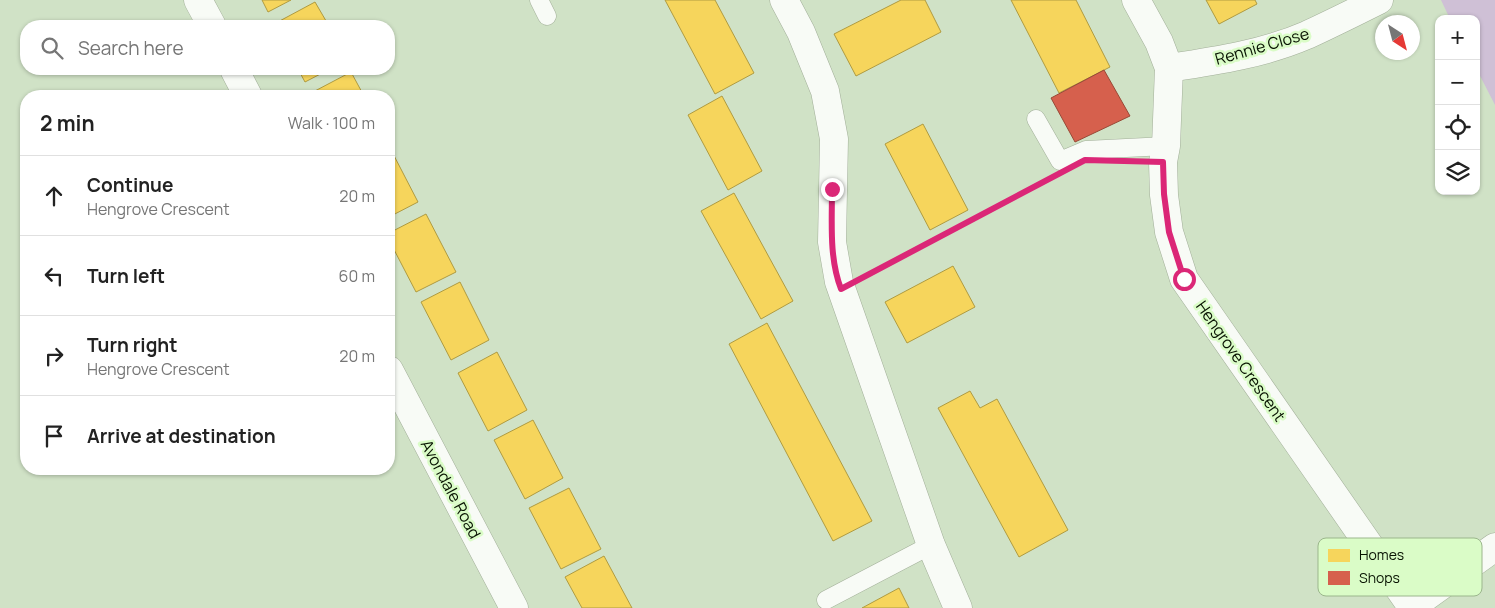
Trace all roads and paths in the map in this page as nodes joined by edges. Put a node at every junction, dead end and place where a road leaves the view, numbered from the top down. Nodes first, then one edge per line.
1 (198, 0) edge
2 (539, 0) edge
3 (1136, 0) edge
4 (1379, 0) edge
5 (789, 2) edge
6 (547, 16) dead end
7 (209, 20) edge
8 (1169, 68) junction
9 (237, 75) edge
10 (245, 90) edge
11 (1036, 119) dead end
12 (1166, 146) junction
13 (1050, 179) dead end
14 (841, 289) junction
15 (395, 381) edge
16 (1363, 538) edge
17 (931, 545) junction
18 (1495, 547) edge
19 (1482, 556) edge
20 (1403, 596) edge
21 (1426, 596) edge
22 (826, 600) dead end
23 (1411, 607) edge
24 (514, 608) edge
25 (958, 608) edge

1 - 7 street
2 - 6 lane
3 - 8 street, Hengrove Crescent
4 - 8 street, Rennie Close
5 - 14 street
8 - 12 street, Hengrove Crescent
9 - 10 street
11 - 12 lane
12 - 16 street, Hengrove Crescent
13 - 14 path
14 - 17 street
15 - 24 street, Avondale Road
17 - 22 lane
17 - 25 street
18 - 19 street
20 - 23 street, Hengrove Crescent
21 - 23 street

